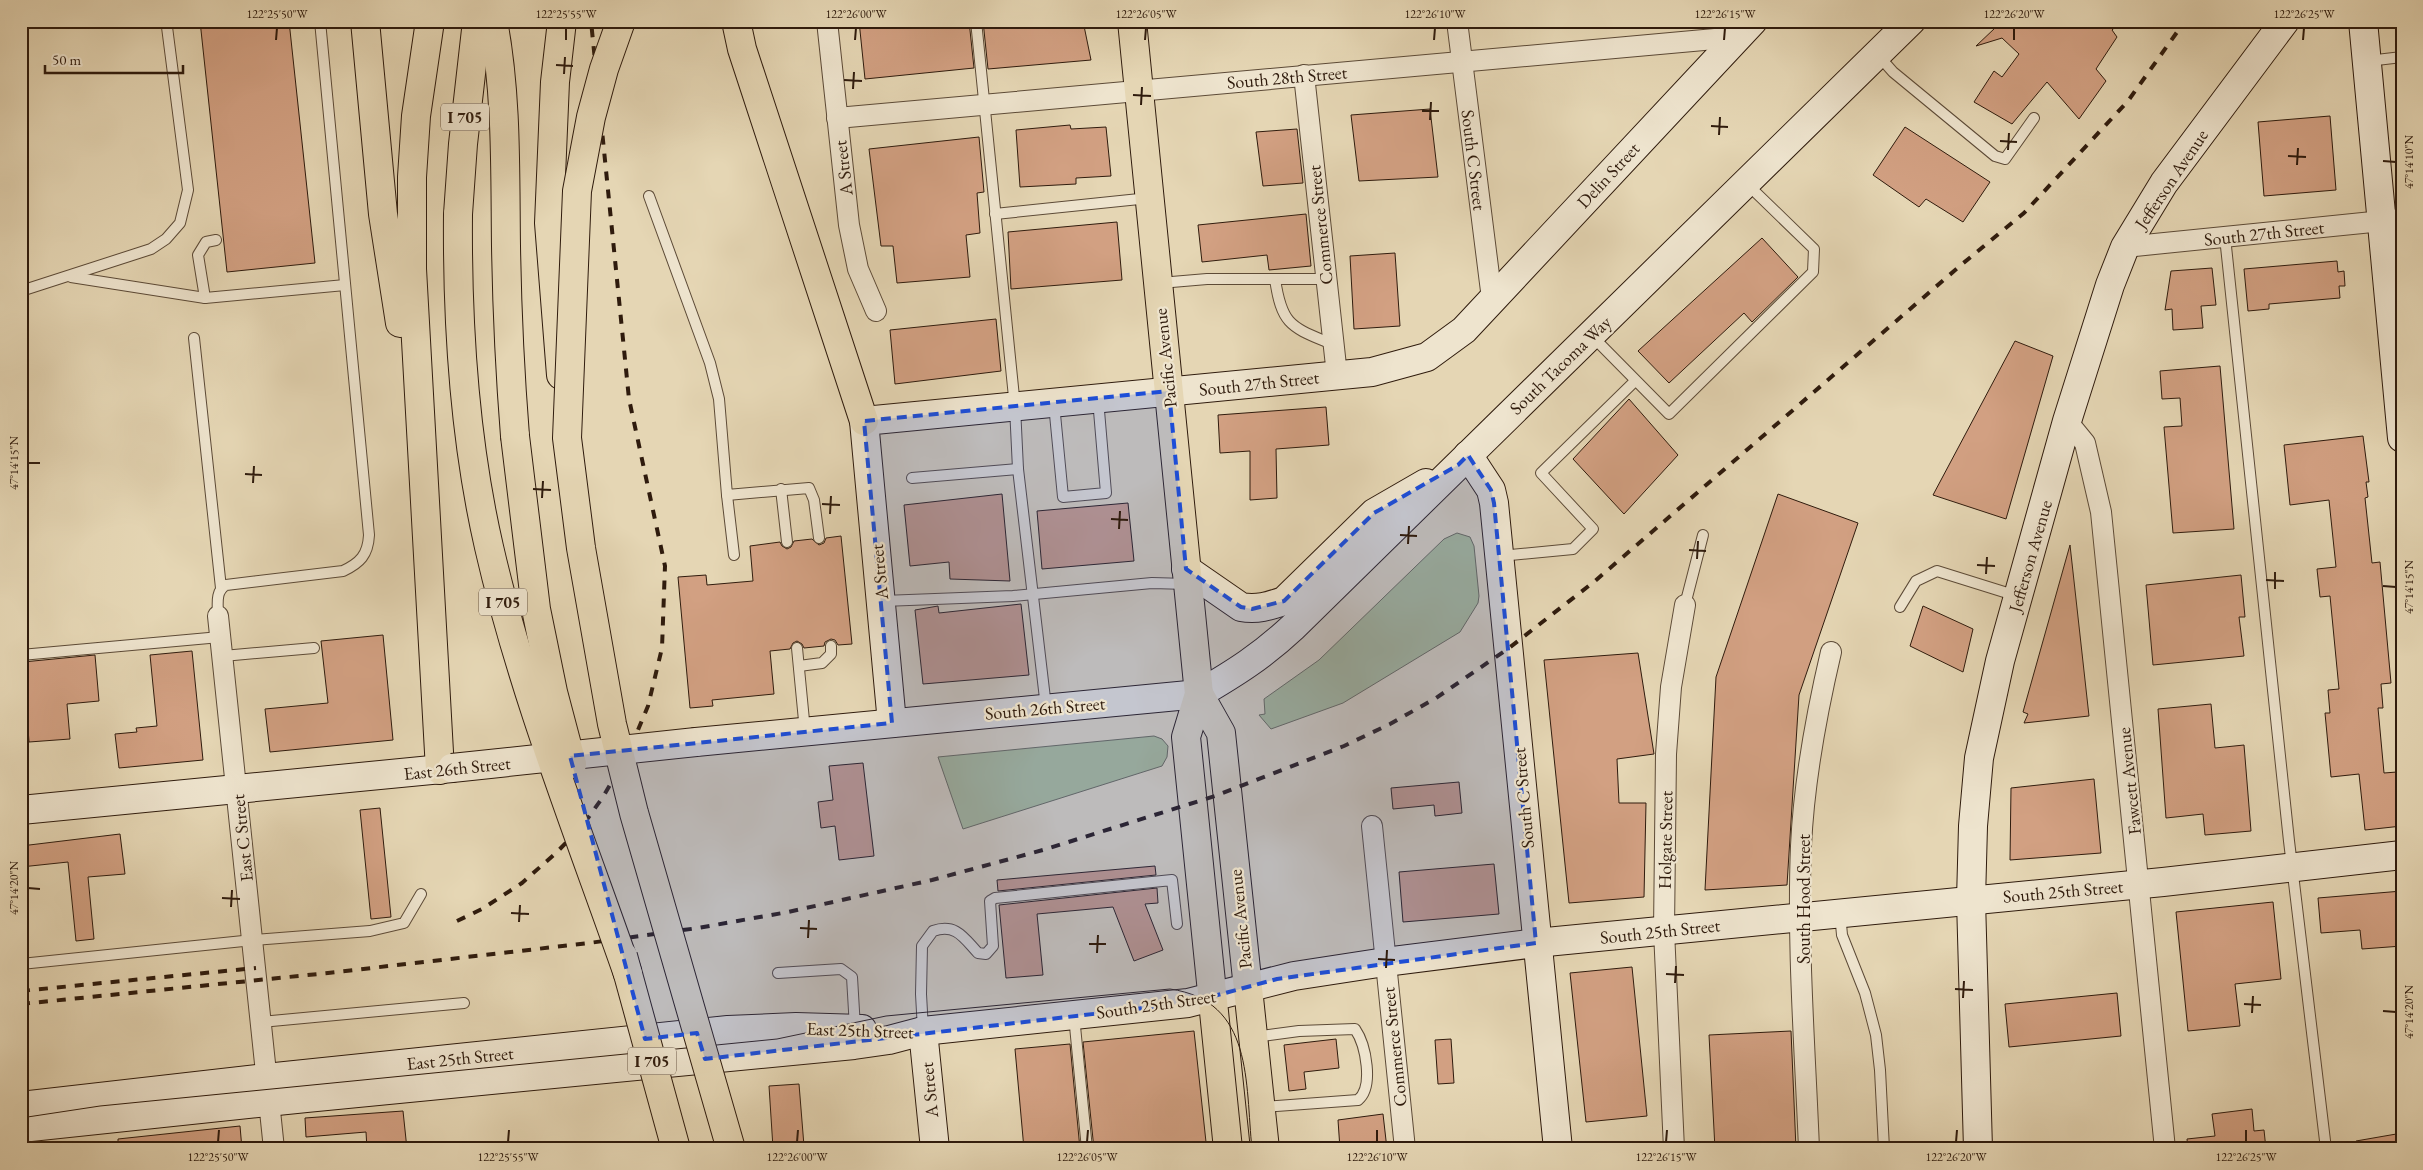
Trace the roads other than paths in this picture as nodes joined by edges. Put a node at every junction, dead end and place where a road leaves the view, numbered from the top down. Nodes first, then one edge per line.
1 (164, 21) edge
2 (320, 21) edge
3 (364, 21) edge
4 (430, 21) edge
5 (477, 21) edge
6 (493, 21) edge
7 (562, 21) edge
8 (621, 21) edge
9 (736, 21) edge
10 (827, 21) edge
11 (976, 21) edge
12 (1132, 21) edge
13 (1457, 21) edge
14 (1911, 21) edge
15 (2285, 21) edge
16 (2363, 21) edge
17 (1745, 29) edge
18 (1878, 54) junction
19 (2402, 57) edge
20 (1461, 61) junction
21 (2366, 62) junction
22 (1304, 75) junction
23 (1140, 91) junction
24 (984, 105) junction
25 (837, 118) junction
26 (2034, 118) dead end
27 (1746, 183) junction
28 (649, 196) dead end
29 (1150, 198) junction
30 (995, 214) junction
31 (2391, 220) edge
32 (2225, 237) junction
33 (216, 240) dead end
34 (2125, 247) junction
35 (68, 276) junction
36 (1275, 279) junction
37 (1326, 279) junction
38 (1158, 283) junction
39 (345, 285) junction
40 (21, 291) edge
41 (205, 298) junction
42 (1492, 299) junction
43 (876, 311) dead end
44 (1464, 330) joint
45 (1592, 335) junction
46 (194, 338) dead end
47 (1334, 345) junction
48 (1337, 375) junction
49 (1635, 381) junction
50 (1169, 392) junction
51 (1098, 398) junction
52 (1054, 403) junction
53 (1015, 407) junction
54 (864, 421) junction
55 (2067, 421) junction
56 (567, 438) junction
57 (2402, 438) edge
58 (1463, 460) junction
59 (423, 467) junction
60 (1018, 469) junction
61 (912, 478) dead end
62 (781, 489) junction
63 (727, 495) junction
64 (1703, 535) dead end
65 (819, 538) dead end
66 (787, 542) dead end
67 (734, 555) dead end
68 (1499, 556) junction
69 (1187, 577) junction
70 (221, 588) junction
71 (1031, 594) junction
72 (2018, 596) junction
73 (882, 602) junction
74 (1685, 605) joint
75 (1900, 607) dead end
76 (218, 616) joint
77 (830, 646) dead end
78 (222, 647) junction
79 (314, 648) dead end
80 (798, 648) dead end
81 (1831, 652) dead end
82 (21, 655) edge
83 (799, 666) junction
84 (1198, 694) junction
85 (1046, 708) junction
86 (892, 723) junction
87 (805, 732) junction
88 (446, 769) junction
89 (237, 788) junction
90 (21, 810) edge
91 (1372, 826) dead end
92 (2402, 856) edge
93 (2292, 867) junction
94 (2139, 884) junction
95 (421, 894) dead end
96 (1970, 900) junction
97 (1840, 912) junction
98 (1800, 916) junction
99 (1177, 924) dead end
100 (1664, 931) junction
101 (253, 940) junction
102 (1536, 943) junction
103 (1385, 962) junction
104 (21, 964) edge
105 (778, 973) dead end
106 (628, 974) junction
107 (1248, 987) junction
108 (1212, 998) junction
109 (464, 1003) dead end
110 (1074, 1015) junction
111 (261, 1022) junction
112 (855, 1029) junction
113 (923, 1031) junction
114 (1252, 1037) junction
115 (268, 1090) junction
116 (21, 1106) edge
117 (1261, 1108) junction
118 (21, 1128) edge
119 (274, 1149) edge
120 (676, 1149) edge
121 (730, 1149) edge
122 (935, 1149) edge
123 (1087, 1149) edge
124 (1228, 1149) edge
125 (1265, 1149) edge
126 (1404, 1149) edge
127 (1558, 1149) edge
128 (1674, 1149) edge
129 (1809, 1149) edge
130 (1884, 1149) edge
131 (1978, 1149) edge
132 (2165, 1149) edge
133 (2326, 1149) edge

1 - 35 lane
2 - 39 lane
3 - 59 main road
4 - 59 main road
5 - 106 main road, I 705, bridge
6 - 106 main road, bridge
7 - 56 main road, bridge
8 - 56 main road, bridge
9 - 54 main road
10 - 25 street, A Street
11 - 24 lane
12 - 23 main road, Pacific Avenue
13 - 20 street, South C Street
14 - 18 street, South Tacoma Way
15 - 34 street, Jefferson Avenue
16 - 21 street
17 - 20 street, South 28th Street
17 - 42 street, Delin Street
18 - 26 lane
18 - 27 street, South Tacoma Way
19 - 21 lane
20 - 22 street, South 28th Street
20 - 42 street, South C Street
21 - 31 street
22 - 23 street, South 28th Street
22 - 37 street, Commerce Street
23 - 24 street, South 28th Street
23 - 29 main road, Pacific Avenue
24 - 25 street, South 28th Street
24 - 30 lane
25 - 43 street, A Street
27 - 45 street, South Tacoma Way
27 - 49 lane
28 - 63 lane
29 - 30 lane
29 - 38 main road, Pacific Avenue
30 - 53 lane
31 - 32 street, South 27th Street
31 - 57 street
32 - 34 street, South 27th Street
32 - 93 lane
33 - 41 lane
34 - 55 street, Jefferson Avenue
35 - 40 lane
35 - 41 lane
36 - 37 lane
36 - 38 lane
36 - 47 lane
37 - 47 street, Commerce Street
38 - 50 main road, Pacific Avenue
39 - 41 lane
39 - 70 lane
42 - 44 street, Delin Street
44 - 48 street, South 27th Street
45 - 49 lane
45 - 58 street, South Tacoma Way
46 - 70 lane
47 - 48 street, Commerce Street
48 - 50 street, South 27th Street
49 - 68 lane
50 - 51 street, South 27th Street
50 - 69 main road, Pacific Avenue
51 - 52 street, South 27th Street
51 - 52 lane
52 - 53 street, South 27th Street
53 - 54 street, South 27th Street
53 - 60 lane
54 - 73 street, A Street
55 - 72 street, Jefferson Avenue
55 - 94 street, Fawcett Avenue
56 - 121 main road, I 705, bridge
58 - 68 street, South C Street
58 - 69 street
58 - 84 street, South Tacoma Way
59 - 88 main road
60 - 61 lane
60 - 71 lane
62 - 63 lane
62 - 65 lane
62 - 66 lane
63 - 67 lane
64 - 74 lane, Holgate Street
68 - 102 street, South C Street
69 - 71 lane
69 - 84 main road, Pacific Avenue
70 - 76 lane
71 - 73 lane
71 - 85 lane
72 - 75 lane
72 - 96 street, Jefferson Avenue
73 - 86 street, A Street
74 - 100 street, Holgate Street
76 - 78 street, East C Street
77 - 83 lane
78 - 79 lane
78 - 82 lane
78 - 89 street, East C Street
80 - 83 lane
81 - 98 street, South Hood Street
83 - 87 lane
84 - 85 street, South 26th Street
84 - 107 main road, Pacific Avenue
84 - 108 main road, Pacific Avenue
85 - 86 street, South 26th Street
86 - 87 street, East 26th Street
87 - 88 street, East 26th Street, bridge
88 - 89 street, East 26th Street
89 - 90 street, East 26th Street
89 - 101 street, East C Street
91 - 103 street, Commerce Street
92 - 93 street, South 25th Street
93 - 94 street, South 25th Street
93 - 133 lane
94 - 96 street, South 25th Street
94 - 132 street, Fawcett Avenue
95 - 101 lane
96 - 97 street, South 25th Street
96 - 131 street, Jefferson Avenue
97 - 98 street, South 25th Street
97 - 130 lane
98 - 100 street, South 25th Street
98 - 129 street, South Hood Street
99 - 113 lane
100 - 102 street, South 25th Street
100 - 128 street, Holgate Street
101 - 104 lane
101 - 111 street, East C Street
102 - 103 street, South 25th Street
102 - 127 street, South C Street
103 - 107 street, South 25th Street
103 - 126 street, Commerce Street
105 - 112 lane
106 - 120 main road, I 705, bridge
107 - 108 street, South 25th Street
107 - 114 main road, Pacific Avenue
108 - 110 street, South 25th Street
108 - 124 main road, Pacific Avenue
109 - 111 lane
110 - 113 street, South 25th Street
110 - 123 lane
111 - 115 street, East C Street
112 - 113 street, East 25th Street
112 - 115 street, East 25th Street
113 - 115 street, East 25th Street
113 - 122 street, A Street
114 - 117 main road, Pacific Avenue
114 - 117 lane
115 - 116 street, East 25th Street
115 - 118 street, East 25th Street
115 - 119 street, East C Street
117 - 125 main road, Pacific Avenue

